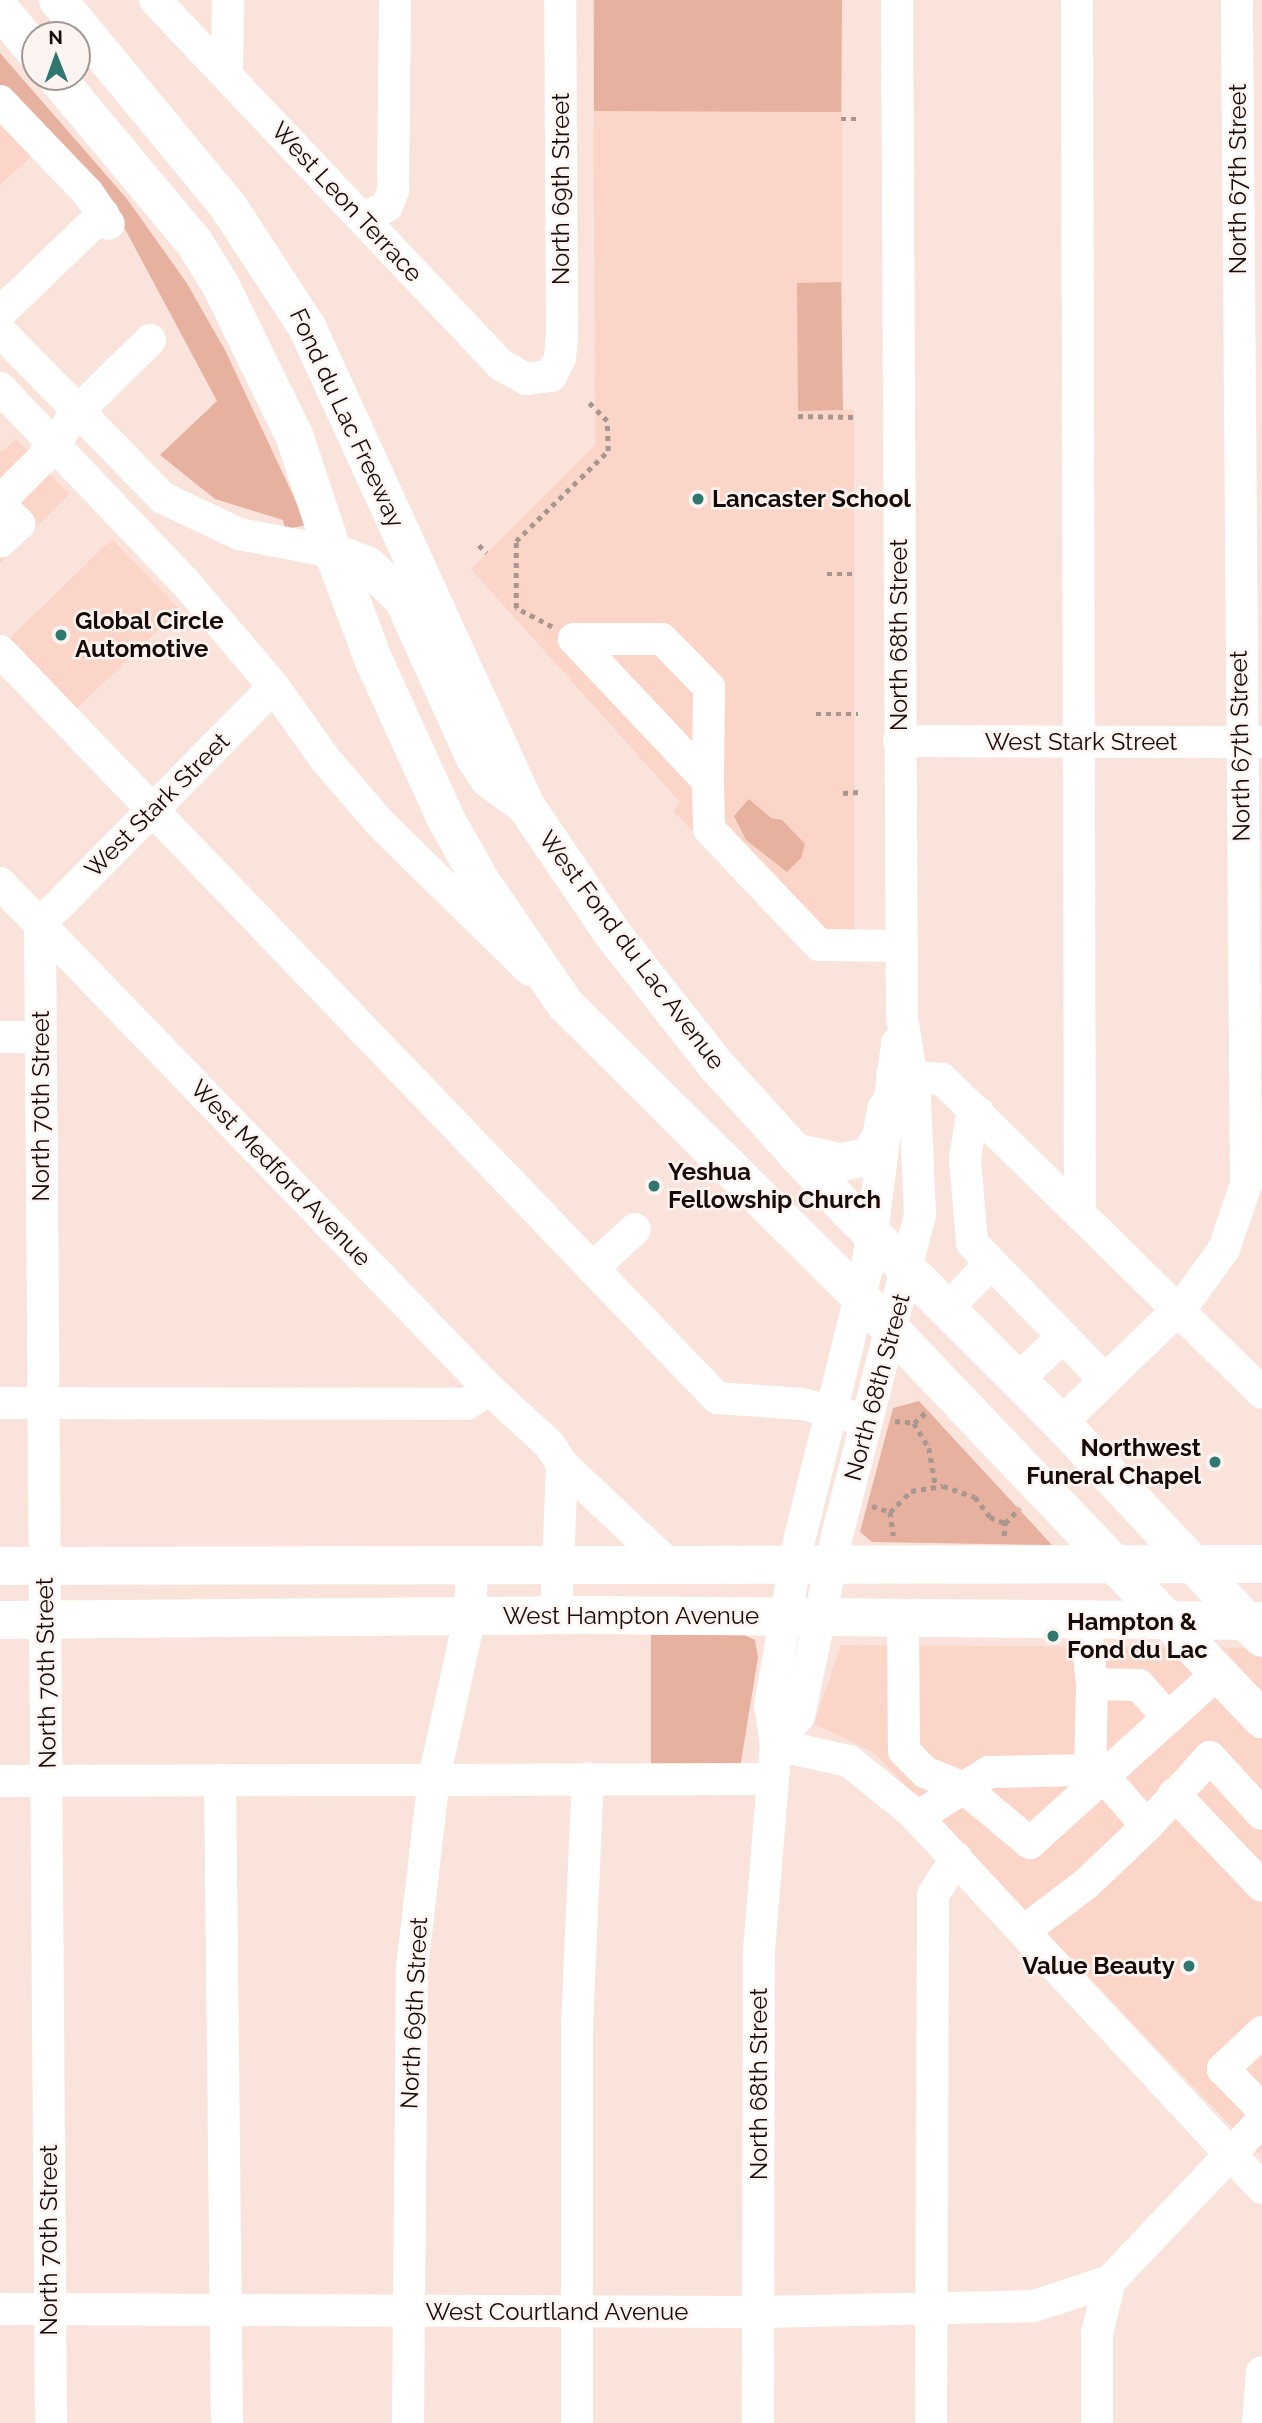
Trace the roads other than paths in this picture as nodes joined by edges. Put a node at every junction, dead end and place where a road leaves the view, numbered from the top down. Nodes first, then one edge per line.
1 (58, 0) edge
2 (155, 0) edge
3 (228, 0) edge
4 (395, 0) edge
5 (560, 0) edge
6 (897, 0) edge
7 (1077, 0) edge
8 (1237, 0) edge
9 (0, 9) edge
10 (21, 34) edge
11 (227, 75) junction
12 (68, 91) edge
13 (0, 101) edge
14 (363, 219) junction
15 (0, 313) edge
16 (0, 331) edge
17 (150, 340) dead end
18 (551, 376) joint
19 (0, 388) edge
20 (78, 411) junction
21 (54, 444) junction
22 (0, 502) edge
23 (0, 542) edge
24 (333, 552) junction
25 (0, 651) edge
26 (274, 687) junction
27 (899, 741) junction
28 (1079, 742) junction
29 (1251, 742) edge
30 (708, 781) junction
31 (526, 806) junction
32 (152, 808) junction
33 (0, 883) edge
34 (40, 924) junction
35 (901, 946) junction
36 (566, 1004) junction
37 (0, 1037) edge
38 (41, 1037) junction
39 (897, 1087) junction
40 (978, 1112) junction
41 (794, 1152) junction
42 (1080, 1212) junction
43 (635, 1229) dead end
44 (872, 1234) junction
45 (991, 1263) junction
46 (593, 1268) junction
47 (908, 1270) junction
48 (860, 1297) junction
49 (947, 1309) junction
50 (1178, 1310) junction
51 (891, 1332) junction
52 (1062, 1336) junction
53 (1018, 1380) junction
54 (1105, 1380) junction
55 (489, 1389) junction
56 (1262, 1392) edge
57 (0, 1403) edge
58 (44, 1403) junction
59 (831, 1411) junction
60 (882, 1421) junction
61 (1061, 1423) junction
62 (562, 1464) junction
63 (1113, 1563) junction
64 (668, 1564) junction
65 (813, 1564) junction
66 (1191, 1564) junction
67 (1262, 1564) edge
68 (555, 1565) junction
69 (0, 1566) edge
70 (45, 1566) junction
71 (472, 1566) junction
72 (470, 1616) junction
73 (556, 1616) junction
74 (802, 1616) junction
75 (903, 1617) junction
76 (1085, 1619) junction
77 (0, 1620) edge
78 (43, 1620) junction
79 (1166, 1620) junction
80 (1257, 1627) edge
81 (1218, 1673) junction
82 (1092, 1684) junction
83 (1168, 1718) junction
84 (1262, 1719) edge
85 (776, 1745) junction
86 (1097, 1774) junction
87 (435, 1778) junction
88 (588, 1778) junction
89 (771, 1779) junction
90 (47, 1780) junction
91 (220, 1780) junction
92 (0, 1781) edge
93 (964, 1788) junction
94 (1174, 1794) junction
95 (1262, 1814) edge
96 (917, 1817) junction
97 (1146, 1826) junction
98 (956, 1858) junction
99 (1262, 1886) edge
100 (1024, 1931) junction
101 (1262, 2032) edge
102 (1262, 2109) edge
103 (1262, 2120) edge
104 (1230, 2152) junction
105 (1262, 2188) edge
106 (1110, 2281) junction
107 (931, 2308) junction
108 (0, 2309) edge
109 (49, 2309) junction
110 (226, 2310) junction
111 (408, 2311) junction
112 (577, 2312) junction
113 (759, 2312) junction
114 (1262, 2372) edge
115 (51, 2423) edge
116 (227, 2423) edge
117 (408, 2423) edge
118 (577, 2423) edge
119 (758, 2423) edge
120 (931, 2423) edge
121 (1097, 2423) edge
122 (1258, 2423) edge

1 - 31 main road, Fond du Lac Freeway
2 - 11 street, West Leon Terrace
3 - 11 street
4 - 14 street
5 - 18 street, North 69th Street
6 - 27 street, North 68th Street
7 - 28 street
8 - 29 street, North 67th Street
9 - 10 main road
11 - 14 street, West Leon Terrace
12 - 24 main road
13 - 15 street
14 - 18 street, West Leon Terrace
16 - 20 street
17 - 20 street
19 - 21 street
20 - 21 street
20 - 24 street
21 - 22 street
21 - 26 street
22 - 23 street
24 - 31 main road
24 - 36 main road
25 - 32 street
26 - 32 street, West Stark Street
26 - 36 street
27 - 28 street, West Stark Street
27 - 35 street, North 68th Street
28 - 29 street, West Stark Street
28 - 42 street
29 - 50 street, North 67th Street
30 - 30 street
30 - 35 street
31 - 41 main road, West Fond du Lac Avenue
32 - 34 street, West Stark Street
32 - 46 street
33 - 34 street, West Medford Avenue
34 - 38 street, North 70th Street
34 - 55 street, West Medford Avenue
35 - 39 street, North 68th Street
36 - 48 main road
37 - 38 street
38 - 58 street, North 70th Street
39 - 40 street
39 - 41 main road
39 - 44 street, North 68th Street
39 - 47 street, North 68th Street
40 - 42 street
40 - 45 street
41 - 44 main road, West Fond du Lac Avenue
42 - 50 street
43 - 46 street
44 - 47 main road, West Fond du Lac Avenue
44 - 48 street, North 68th Street
45 - 49 street
45 - 52 street
46 - 59 street
47 - 49 main road, West Fond du Lac Avenue
47 - 51 street, North 68th Street
48 - 51 main road
48 - 59 street, North 68th Street
49 - 53 main road, West Fond du Lac Avenue
50 - 54 street, North 67th Street
50 - 56 street
51 - 60 street, North 68th Street
51 - 63 main road
52 - 53 street
52 - 54 street
53 - 61 main road, West Fond du Lac Avenue
54 - 61 street, North 67th Street
55 - 58 street
55 - 62 street, West Medford Avenue
57 - 58 street
58 - 70 street, North 70th Street
59 - 60 street
59 - 65 street, North 68th Street
60 - 65 street, North 68th Street
61 - 66 main road, West Fond du Lac Avenue
62 - 64 street, West Medford Avenue
62 - 68 street
63 - 65 main road, West Hampton Avenue
63 - 66 main road, West Hampton Avenue
63 - 79 main road
64 - 65 main road, West Hampton Avenue
64 - 68 main road, West Hampton Avenue
65 - 74 street, North 68th Street
66 - 67 main road, West Hampton Avenue
66 - 80 main road, West Fond du Lac Avenue
68 - 71 main road, West Hampton Avenue
68 - 73 street
69 - 70 main road, West Hampton Avenue
70 - 71 main road, West Hampton Avenue
70 - 78 street, North 70th Street
71 - 72 street, North 69th Street
72 - 73 main road, West Hampton Avenue
72 - 78 main road, West Hampton Avenue
72 - 87 street, North 69th Street
73 - 74 main road, West Hampton Avenue
74 - 75 main road, West Hampton Avenue
74 - 85 street, North 68th Street
75 - 76 main road, West Hampton Avenue
75 - 93 street
76 - 79 main road, West Hampton Avenue
76 - 82 street
77 - 78 main road, West Hampton Avenue
78 - 90 street, North 70th Street
79 - 80 main road, West Hampton Avenue
79 - 81 main road
81 - 83 street
81 - 84 main road
82 - 83 street
82 - 86 street
83 - 86 street
85 - 89 street, North 68th Street
85 - 96 street
86 - 93 street
86 - 93 street
86 - 97 street
87 - 88 street
87 - 91 street
87 - 111 street, North 69th Street
88 - 89 street
88 - 112 street
89 - 113 street, North 68th Street
90 - 91 street
90 - 92 street
90 - 109 street, North 70th Street
91 - 110 street
93 - 96 street
94 - 95 street
94 - 97 street
94 - 99 street
96 - 98 street
97 - 100 street
98 - 100 street
98 - 107 street
100 - 104 street
101 - 102 street
103 - 104 street
104 - 105 street
104 - 106 street
106 - 107 street, West Courtland Avenue
106 - 121 street
107 - 113 street, West Courtland Avenue
107 - 120 street
108 - 109 street, West Courtland Avenue
109 - 110 street, West Courtland Avenue
109 - 115 street, North 70th Street
110 - 111 street, West Courtland Avenue
110 - 116 street
111 - 112 street, West Courtland Avenue
111 - 117 street, North 69th Street
112 - 113 street, West Courtland Avenue
112 - 118 street
113 - 119 street, North 68th Street
114 - 122 street

